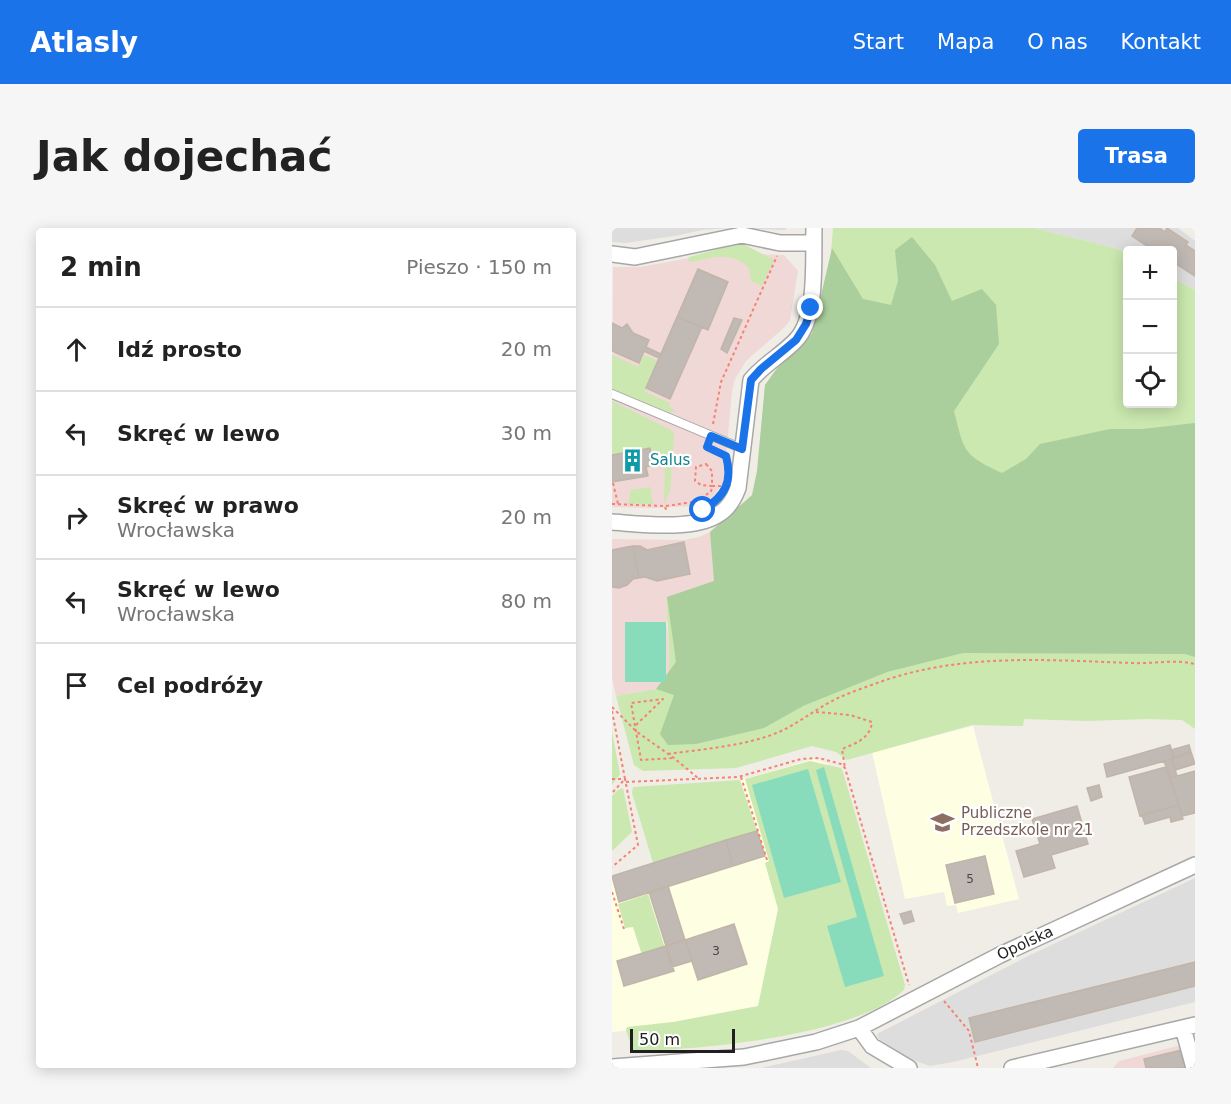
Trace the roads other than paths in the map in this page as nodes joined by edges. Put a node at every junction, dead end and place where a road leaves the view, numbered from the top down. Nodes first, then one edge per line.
1 (814, 236) edge
2 (612, 254) edge
3 (612, 394) edge
4 (742, 449) junction
5 (612, 522) edge
6 (1195, 865) edge
7 (1189, 1027) edge
8 (859, 1028) junction
9 (630, 1067) edge
10 (612, 1068) edge
11 (909, 1068) edge
12 (1012, 1068) edge
13 (1194, 1068) edge

1 - 2 street
1 - 4 street
3 - 4 lane
4 - 5 street
6 - 8 street, Opolska
7 - 12 street
7 - 13 street
8 - 9 street, Opolska
8 - 11 street
9 - 10 street, Opolska

